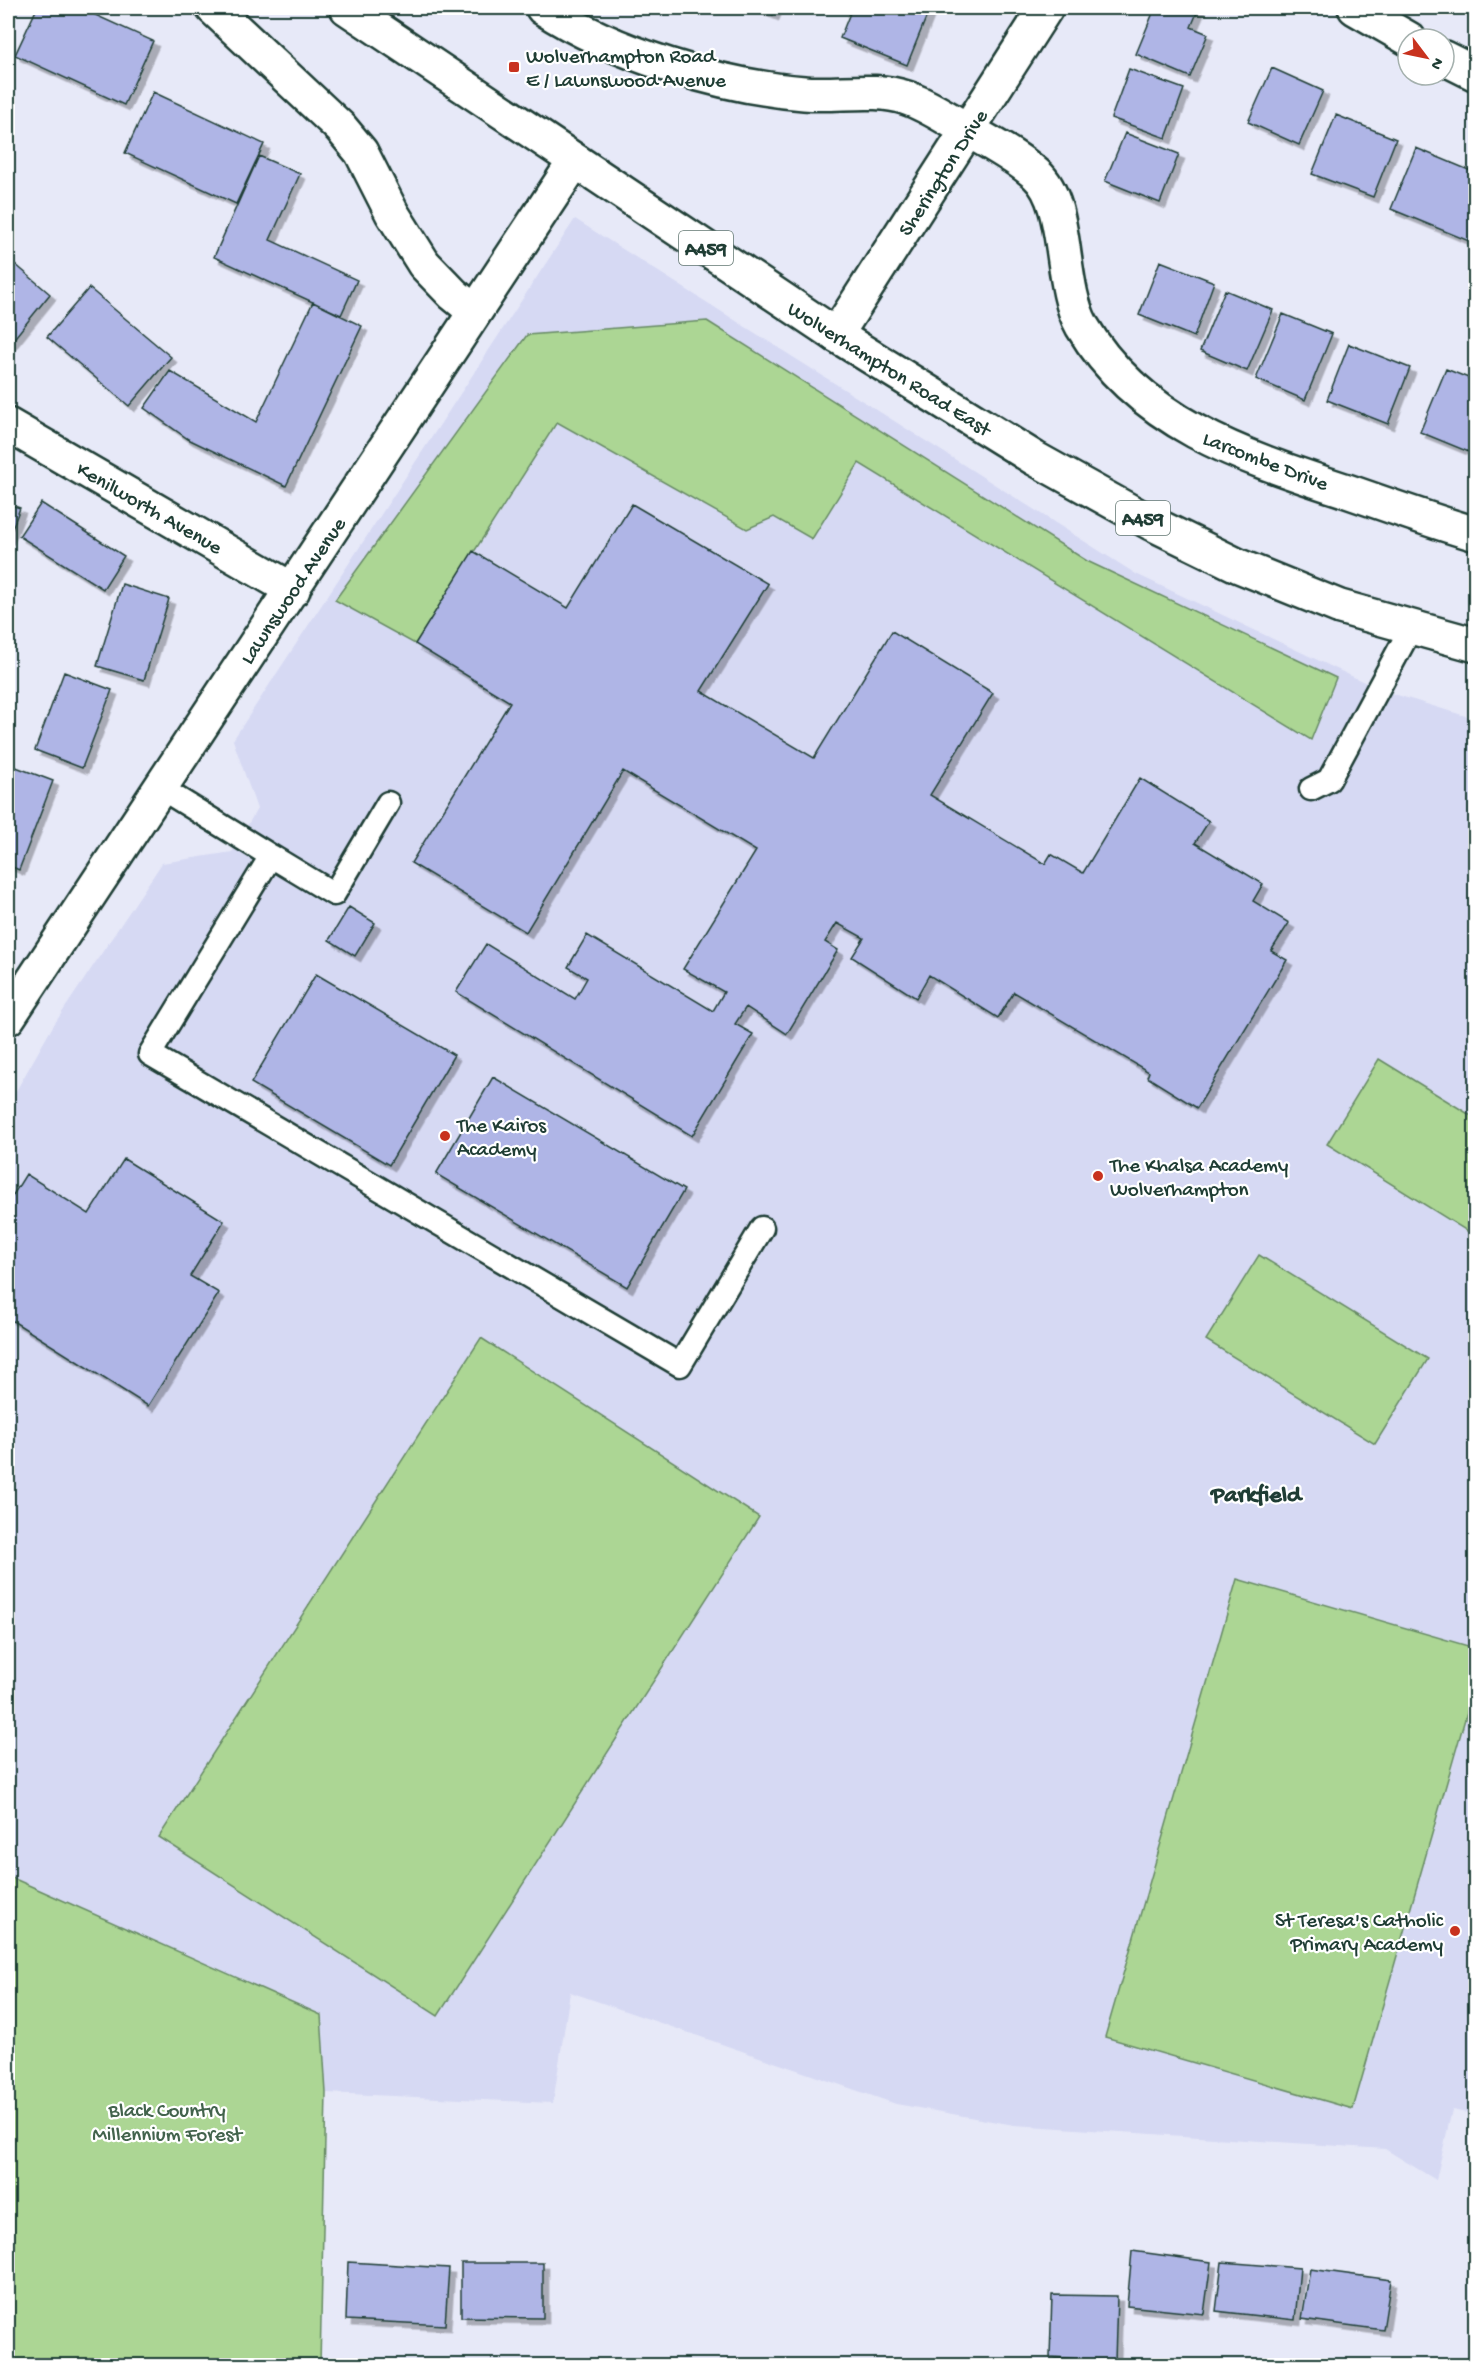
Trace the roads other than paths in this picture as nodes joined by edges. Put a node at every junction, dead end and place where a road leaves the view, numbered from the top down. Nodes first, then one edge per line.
1 (213, 8) edge
2 (347, 8) edge
3 (543, 8) edge
4 (1046, 8) edge
5 (1355, 8) edge
6 (1396, 32) edge
7 (1456, 64) edge
8 (1476, 75) edge
9 (969, 131) junction
10 (576, 161) junction
11 (475, 312) junction
12 (836, 335) junction
13 (8, 425) edge
14 (1476, 534) edge
15 (293, 590) junction
16 (1411, 628) junction
17 (1476, 645) edge
18 (159, 787) junction
19 (1311, 789) dead end
20 (388, 803) dead end
21 (271, 856) junction
22 (8, 1018) edge
23 (762, 1228) dead end

1 - 11 street
2 - 10 street, Wolverhampton Road East / A459
3 - 9 street, Larcombe Drive
4 - 9 street, Sherington Drive
5 - 6 street
7 - 8 street
9 - 12 street, Sherington Drive
9 - 14 street, Larcombe Drive
10 - 11 street, Lawnswood Avenue
10 - 12 street, Wolverhampton Road East / A459
11 - 15 street, Lawnswood Avenue
12 - 16 street, Wolverhampton Road East / A459
13 - 15 street, Kenilworth Avenue
15 - 18 street, Lawnswood Avenue
16 - 17 street, Wolverhampton Road East / A459
16 - 19 lane
18 - 21 lane
18 - 22 street, Lawnswood Avenue
20 - 21 lane
21 - 23 lane

